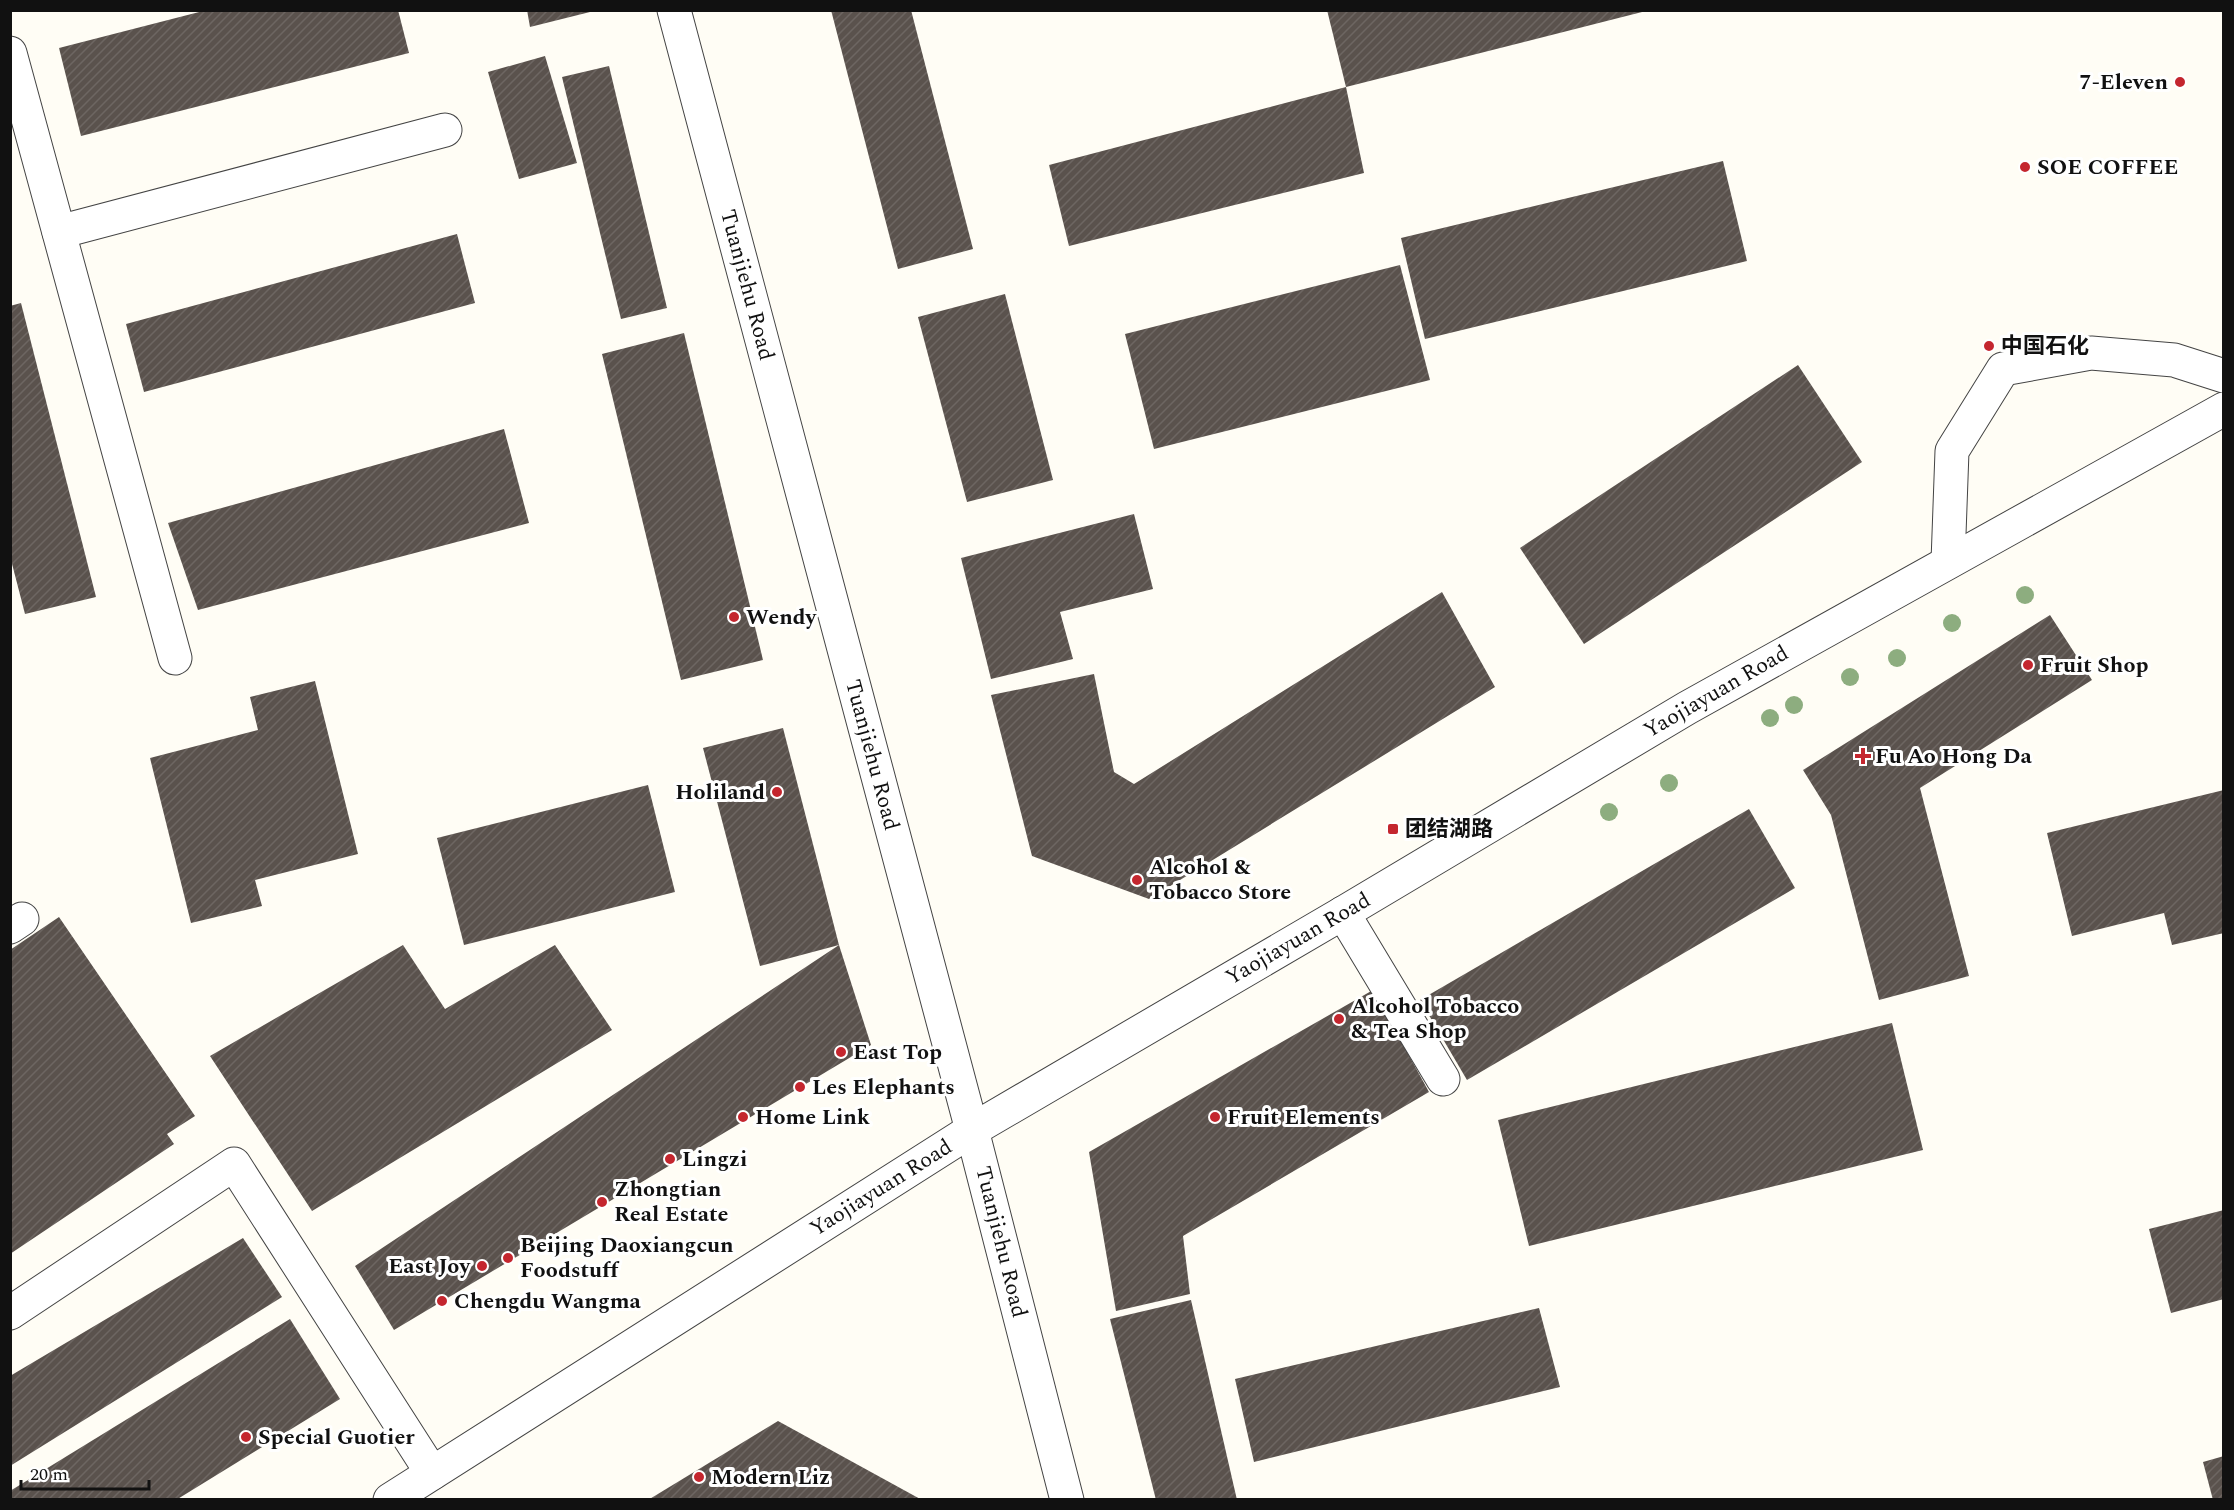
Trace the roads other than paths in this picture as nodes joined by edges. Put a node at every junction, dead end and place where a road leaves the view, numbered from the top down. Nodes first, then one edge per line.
1 (674, 10) edge
2 (10, 53) edge
3 (445, 130) dead end
4 (59, 232) junction
5 (2223, 376) edge
6 (2223, 409) edge
7 (1948, 562) junction
8 (175, 658) dead end
9 (1343, 913) junction
10 (1443, 1079) dead end
11 (972, 1130) junction
12 (10, 1313) edge
13 (432, 1473) junction
14 (390, 1500) edge
15 (1066, 1500) edge

1 - 11 street, Tuanjiehu Road
2 - 4 street
3 - 4 street
4 - 8 street
5 - 7 street
6 - 7 street, Yaojiayuan Road
7 - 9 street, Yaojiayuan Road
9 - 10 street
9 - 11 street, Yaojiayuan Road
11 - 13 street, Yaojiayuan Road
11 - 15 street, Tuanjiehu Road
12 - 13 street
13 - 14 street, Yaojiayuan Road

